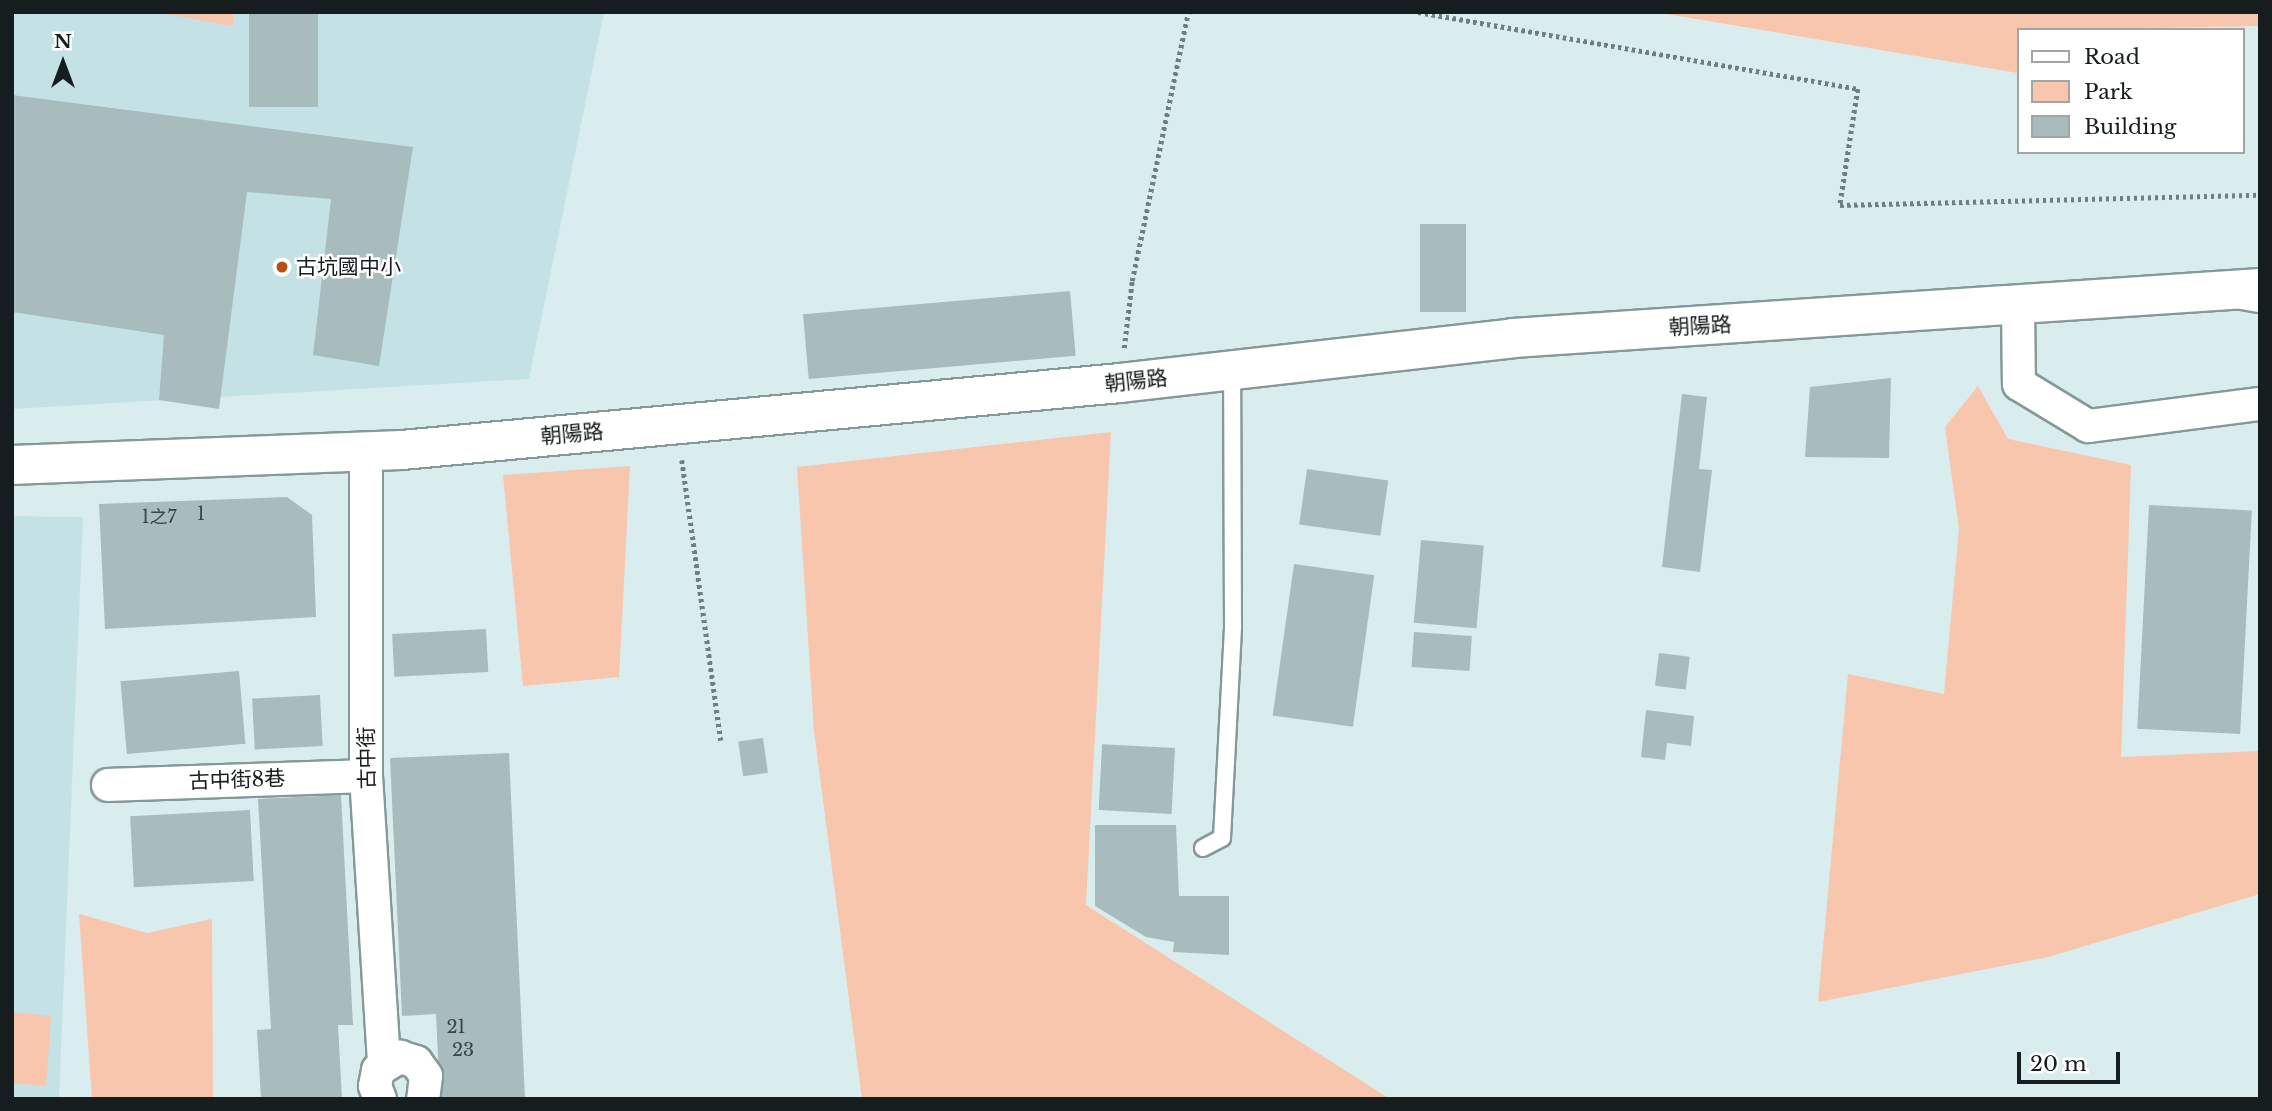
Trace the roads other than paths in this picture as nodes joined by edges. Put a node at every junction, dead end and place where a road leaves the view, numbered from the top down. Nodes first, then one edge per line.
1 (2254, 290) edge
2 (2018, 307) junction
3 (1232, 370) junction
4 (2260, 404) edge
5 (366, 451) junction
6 (12, 465) edge
7 (366, 776) junction
8 (108, 785) dead end
9 (1203, 848) dead end
10 (384, 1064) junction
11 (380, 1099) edge
12 (423, 1099) edge

1 - 2 main road, 朝陽路
2 - 3 main road, 朝陽路
2 - 4 street
3 - 5 main road, 朝陽路
3 - 9 lane
5 - 6 main road, 朝陽路
5 - 7 street, 古中街
7 - 8 street, 古中街8巷
7 - 10 street, 古中街
10 - 11 street, 古中街
10 - 12 street

